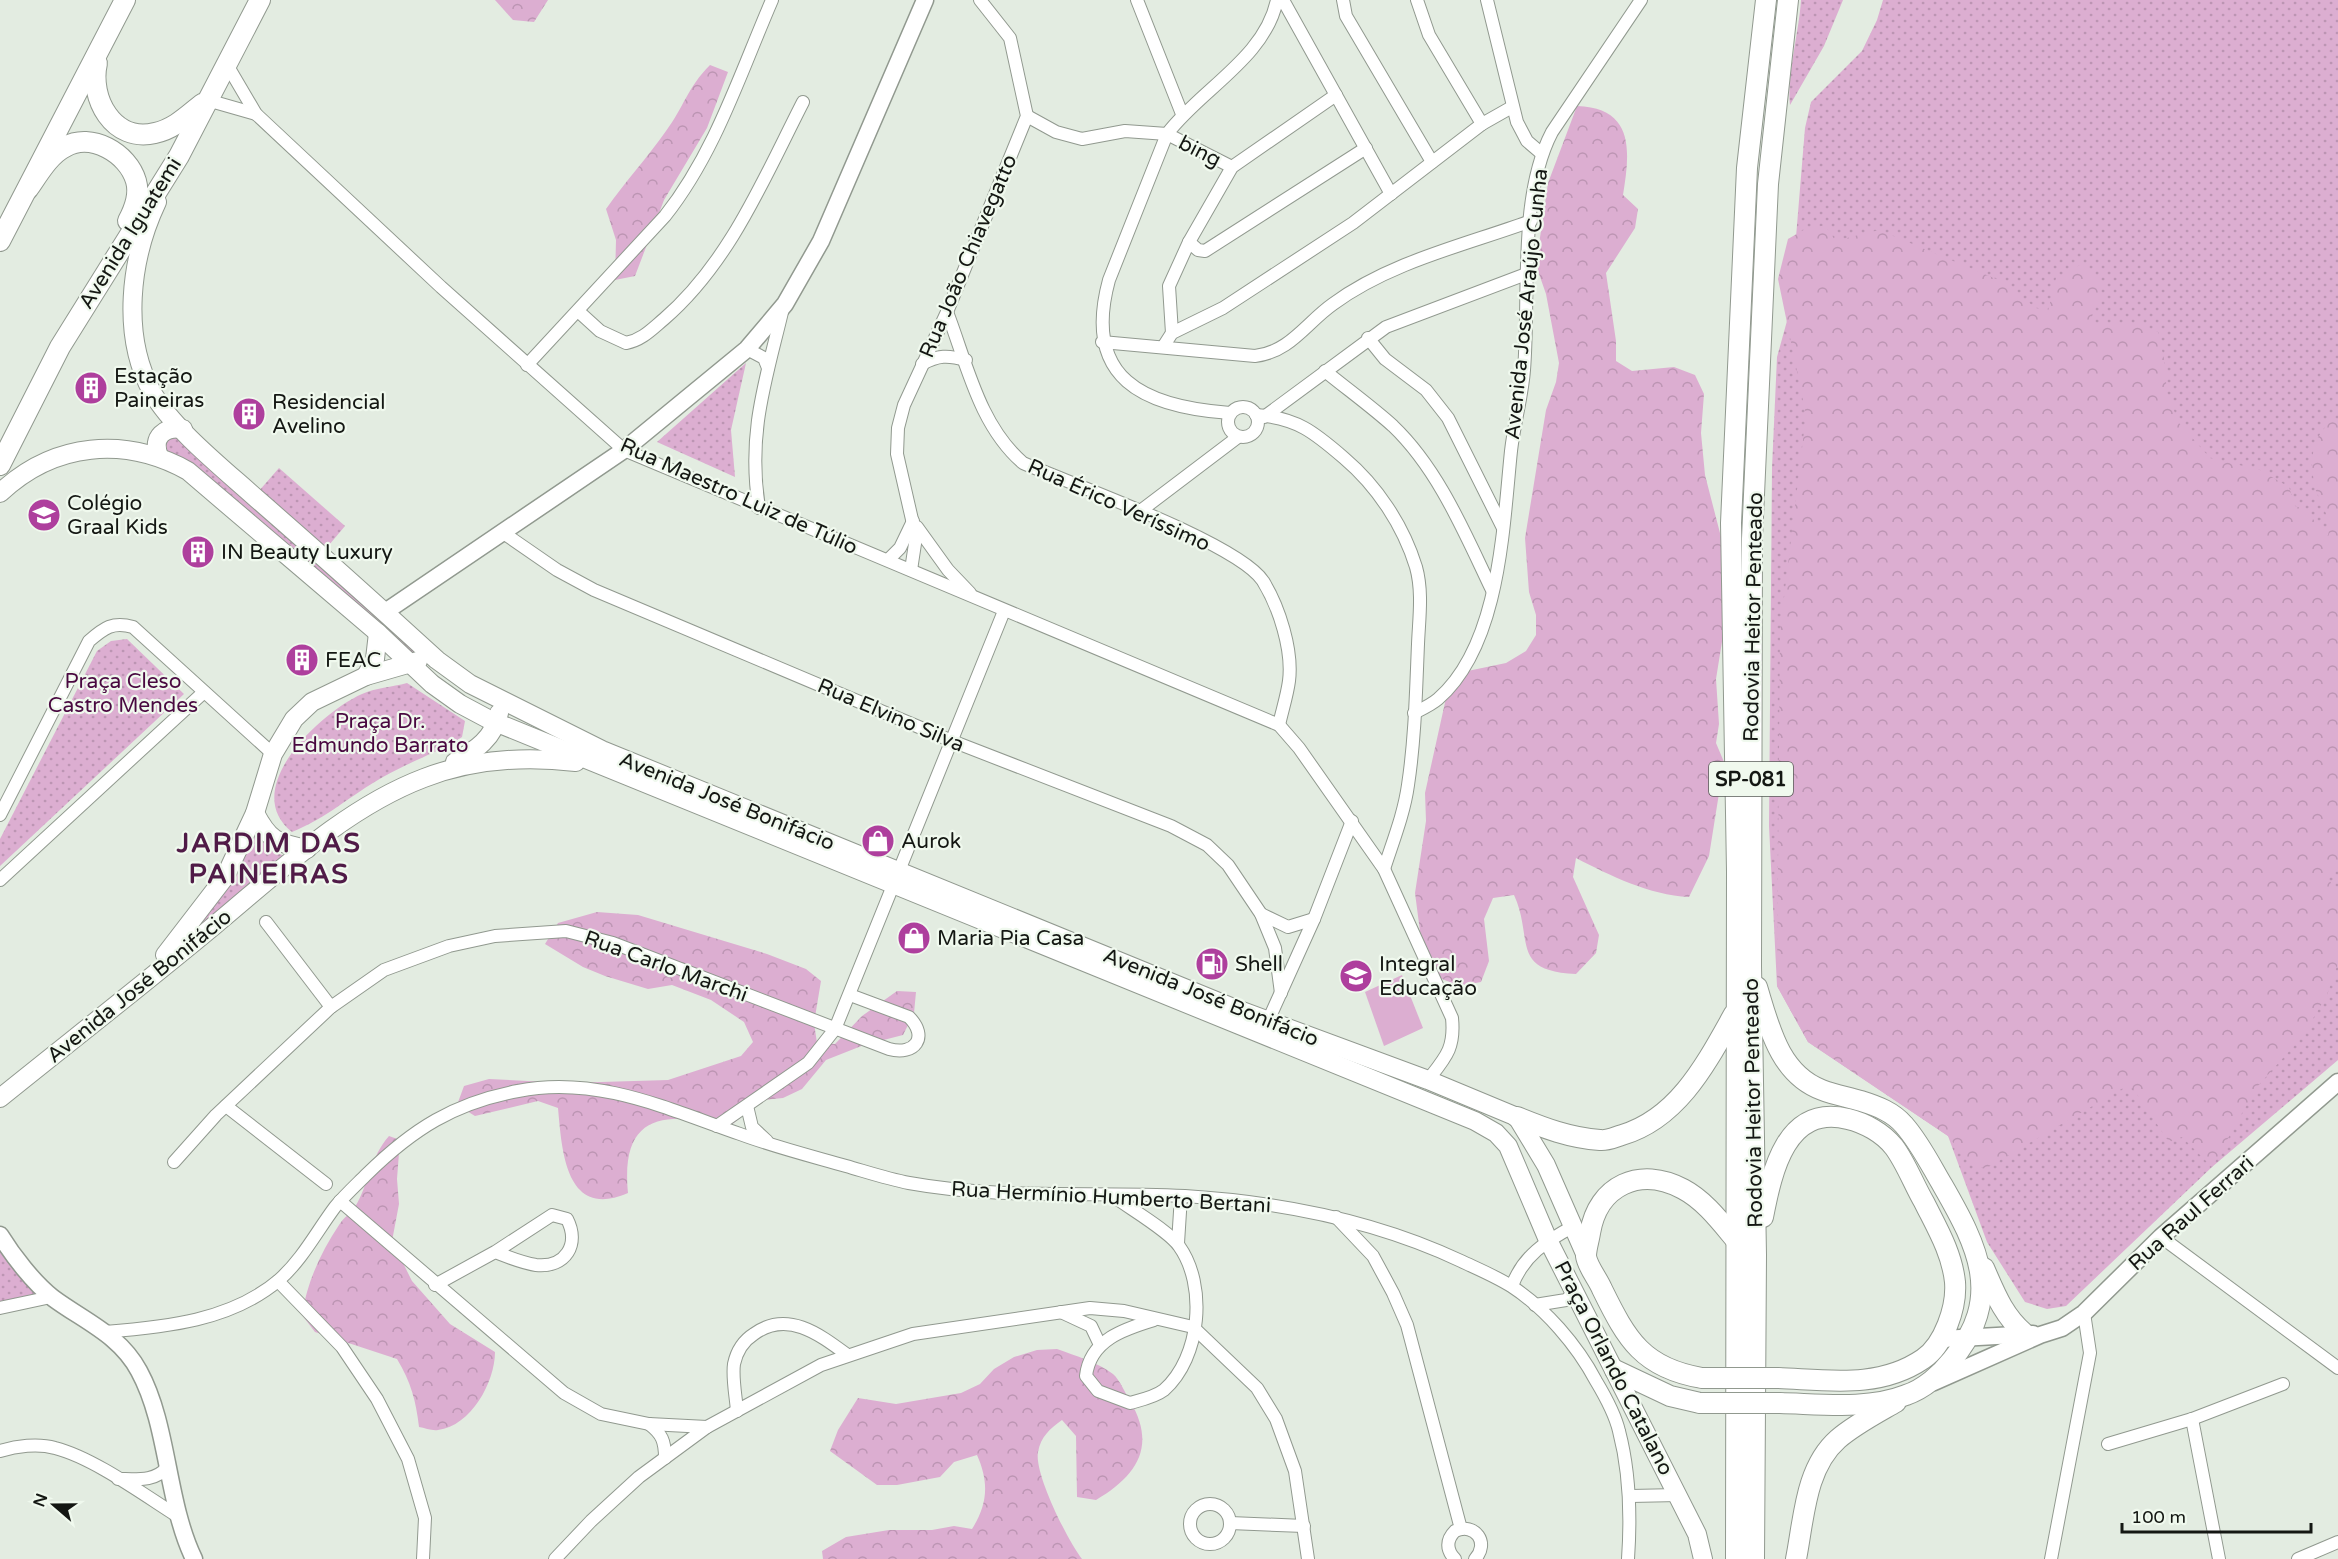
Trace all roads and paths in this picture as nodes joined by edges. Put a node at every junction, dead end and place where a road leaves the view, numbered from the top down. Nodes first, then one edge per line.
1 (125, 0) edge
2 (772, 0) edge
3 (925, 0) edge
4 (980, 0) edge
5 (1137, 0) edge
6 (1277, 0) edge
7 (1283, 0) edge
8 (1343, 0) edge
9 (1417, 0) edge
10 (1487, 0) edge
11 (1641, 0) edge
12 (1766, 0) edge
13 (1788, 0) edge
14 (256, 4) edge
15 (101, 43) junction
16 (226, 63) junction
17 (1336, 95) junction
18 (207, 100) junction
19 (803, 102) dead end
20 (1512, 107) junction
21 (256, 114) junction
22 (1182, 114) junction
23 (1027, 116) junction
24 (1482, 124) junction
25 (1167, 134) junction
26 (1366, 148) junction
27 (1541, 153) junction
28 (179, 156) junction
29 (1432, 162) junction
30 (1232, 167) junction
31 (28, 189) junction
32 (1391, 194) junction
33 (1531, 221) junction
34 (0, 241) edge
35 (1188, 242) junction
36 (1526, 274) junction
37 (785, 304) junction
38 (578, 311) junction
39 (947, 312) junction
40 (1172, 333) junction
41 (1368, 338) junction
42 (1102, 342) junction
43 (60, 347) junction
44 (1163, 347) junction
45 (747, 349) junction
46 (966, 360) junction
47 (922, 364) junction
48 (527, 365) junction
49 (768, 368) junction
50 (1325, 371) junction
51 (1260, 417) junction
52 (1229, 419) junction
53 (183, 429) junction
54 (1238, 436) junction
55 (624, 450) junction
56 (159, 456) junction
57 (1207, 460) junction
58 (0, 465) edge
59 (0, 493) edge
60 (759, 507) junction
61 (1139, 512) junction
62 (913, 521) junction
63 (1503, 529) junction
64 (502, 532) junction
65 (888, 560) junction
66 (910, 570) junction
67 (1492, 590) junction
68 (975, 598) junction
69 (1004, 611) junction
70 (384, 612) junction
71 (378, 633) junction
72 (437, 660) junction
73 (410, 663) junction
74 (366, 676) junction
75 (204, 692) junction
76 (500, 700) junction
77 (1414, 713) junction
78 (497, 723) junction
79 (1279, 725) junction
80 (952, 741) junction
81 (273, 754) junction
82 (605, 765) junction
83 (424, 778) junction
84 (255, 813) junction
85 (0, 815) edge
86 (1352, 820) junction
87 (307, 849) junction
88 (1384, 869) junction
89 (895, 877) junction
90 (0, 880) edge
91 (1261, 914) junction
92 (1314, 918) junction
93 (266, 922) dead end
94 (1751, 966) junction
95 (134, 992) junction
96 (1281, 993) junction
97 (850, 994) junction
98 (331, 1007) junction
99 (1735, 1012) junction
100 (1268, 1022) junction
101 (835, 1029) junction
102 (1428, 1080) junction
103 (2338, 1082) edge
104 (0, 1098) edge
105 (226, 1106) junction
106 (747, 1106) junction
107 (734, 1115) junction
108 (1517, 1117) junction
109 (717, 1126) junction
110 (741, 1134) junction
111 (772, 1145) junction
112 (174, 1162) dead end
113 (326, 1184) dead end
114 (1113, 1196) junction
115 (1181, 1196) junction
116 (340, 1201) junction
117 (1335, 1216) junction
118 (1574, 1226) junction
119 (0, 1235) edge
120 (2161, 1237) junction
121 (1736, 1239) junction
122 (1548, 1240) junction
123 (1178, 1243) junction
124 (495, 1252) junction
125 (1756, 1255) junction
126 (1978, 1255) junction
127 (1586, 1256) junction
128 (1486, 1273) joint
129 (278, 1281) junction
130 (435, 1285) junction
131 (1512, 1286) junction
132 (1576, 1291) junction
133 (51, 1297) junction
134 (1535, 1305) junction
135 (0, 1308) edge
136 (1060, 1311) junction
137 (2084, 1313) junction
138 (1155, 1319) junction
139 (1193, 1327) junction
140 (105, 1332) junction
141 (2032, 1334) junction
142 (1971, 1337) junction
143 (1942, 1339) junction
144 (1100, 1345) junction
145 (846, 1354) junction
146 (2338, 1368) edge
147 (1615, 1370) junction
148 (2283, 1384) dead end
149 (1915, 1391) junction
150 (736, 1411) junction
151 (2192, 1419) junction
152 (649, 1424) junction
153 (707, 1427) junction
154 (2108, 1444) dead end
155 (0, 1451) edge
156 (664, 1458) junction
157 (167, 1467) junction
158 (117, 1479) junction
159 (1678, 1495) junction
160 (1631, 1496) junction
161 (179, 1517) junction
162 (1230, 1523) dead end
163 (1304, 1526) junction
164 (1461, 1528) junction
165 (2338, 1542) edge
166 (194, 1559) edge
167 (423, 1559) edge
168 (555, 1559) edge
169 (1308, 1559) edge
170 (1455, 1559) edge
171 (1475, 1559) edge
172 (1628, 1559) edge
173 (1703, 1559) edge
174 (1736, 1559) edge
175 (1754, 1559) edge
176 (1796, 1559) edge
177 (2051, 1559) edge
178 (2219, 1559) edge
179 (2298, 1559) edge

1 - 15 main road
2 - 38 street
3 - 37 street
4 - 23 street
5 - 22 street
6 - 22 street
7 - 17 street
8 - 29 street
9 - 24 street
10 - 20 street
11 - 27 street
12 - 99 main road, Rodovia Heitor Penteado / SP-081
13 - 94 main road, Rodovia Heitor Penteado / SP-081
14 - 16 main road, Avenida Iguatemi
15 - 18 main road
15 - 31 main road
16 - 18 main road, Avenida Iguatemi
16 - 21 street
17 - 26 street
17 - 30 street
18 - 21 street
18 - 28 main road, Avenida Iguatemi
19 - 38 street
20 - 24 street
20 - 27 street
21 - 48 street, Rua Maestro Luiz de Túlio
22 - 25 street
23 - 25 street
23 - 39 street, Rua João Chiavegatto
24 - 29 street
25 - 30 street, bing
25 - 42 street
26 - 32 street
26 - 35 street
27 - 33 street, Avenida José Araújo Cunha
28 - 43 main road, Avenida Iguatemi
28 - 53 main road, Avenida José Bonifácio
29 - 32 street
30 - 35 street
31 - 34 main road
31 - 43 main road
32 - 40 street
33 - 36 street, Avenida José Araújo Cunha
33 - 44 street
35 - 40 street
36 - 41 street
36 - 63 street, Avenida José Araújo Cunha
37 - 45 street
37 - 49 street
38 - 48 street
39 - 46 street, Rua Érico Veríssimo
39 - 47 street, Rua João Chiavegatto
40 - 44 street
41 - 50 street
41 - 63 street
42 - 44 street
42 - 52 street
43 - 58 main road, Avenida Iguatemi
45 - 49 street
45 - 55 street
46 - 47 street
46 - 61 street, Rua Érico Veríssimo
47 - 62 street, Rua João Chiavegatto
48 - 55 street, Rua Maestro Luiz de Túlio
49 - 60 street
50 - 51 street
50 - 67 street
51 - 52 street
51 - 54 street
51 - 77 street
52 - 54 street
52 - 57 street
53 - 56 main road
53 - 70 main road, Avenida José Bonifácio
54 - 57 street
55 - 60 street, Rua Maestro Luiz de Túlio
55 - 64 street
56 - 59 main road, Avenida José Bonifácio
56 - 71 main road, Avenida José Bonifácio
57 - 61 street
60 - 65 street, Rua Maestro Luiz de Túlio
61 - 79 street, Rua Érico Veríssimo
62 - 65 street
62 - 66 street, Rua João Chiavegatto
62 - 68 street
63 - 67 street, Avenida José Araújo Cunha
64 - 70 street
64 - 80 street, Rua Elvino Silva
65 - 66 street, Rua Maestro Luiz de Túlio
66 - 68 street, Rua Maestro Luiz de Túlio
67 - 77 street, Avenida José Araújo Cunha
68 - 69 street, Rua Maestro Luiz de Túlio
69 - 79 street, Rua Maestro Luiz de Túlio
69 - 80 street
70 - 72 main road, Avenida José Bonifácio
71 - 73 main road, Avenida José Bonifácio
71 - 74 main road
72 - 73 main road
72 - 76 main road, Avenida José Bonifácio
73 - 74 main road
73 - 78 main road, Avenida José Bonifácio
74 - 81 main road
75 - 81 street
75 - 85 street
75 - 90 street
76 - 78 main road
76 - 89 main road, Avenida José Bonifácio
77 - 88 street
78 - 82 main road, Avenida José Bonifácio
78 - 83 main road
79 - 86 street
80 - 89 street
80 - 91 street, Rua Elvino Silva
81 - 84 main road
82 - 83 main road, Avenida José Bonifácio
82 - 89 main road, Avenida José Bonifácio
83 - 87 main road, Avenida José Bonifácio
84 - 87 main road
84 - 95 main road
86 - 88 street
86 - 92 street
87 - 95 main road, Avenida José Bonifácio
88 - 102 street
89 - 97 street
89 - 100 main road, Avenida José Bonifácio
89 - 122 main road, Avenida José Bonifácio
91 - 92 street
91 - 96 street, Rua Elvino Silva
92 - 96 street
93 - 98 street
94 - 125 main road, Rodovia Heitor Penteado / SP-081
94 - 126 main road
95 - 104 main road, Avenida José Bonifácio
96 - 100 street
97 - 101 street
97 - 101 street, Rua Carlo Marchi
98 - 101 street, Rua Carlo Marchi
98 - 105 street, Rua Carlo Marchi
99 - 108 main road
99 - 121 main road, Rodovia Heitor Penteado / SP-081
100 - 102 main road, Avenida José Bonifácio
101 - 106 street
102 - 108 main road, Avenida José Bonifácio
103 - 120 street, Rua Raul Ferrari
105 - 112 street, Rua Carlo Marchi
105 - 113 street
106 - 107 street
106 - 111 street
107 - 109 street
107 - 110 street
108 - 118 main road
109 - 110 street, Rua Hermínio Humberto Bertani
109 - 116 street, Rua Hermínio Humberto Bertani
110 - 111 street, Rua Hermínio Humberto Bertani
111 - 114 street, Rua Hermínio Humberto Bertani
114 - 115 street, Rua Hermínio Humberto Bertani
114 - 123 street
115 - 117 street, Rua Hermínio Humberto Bertani
115 - 123 street
116 - 129 street, Rua Hermínio Humberto Bertani
116 - 130 street
117 - 128 street, Rua Hermínio Humberto Bertani
117 - 164 street
118 - 122 street
118 - 127 main road
119 - 133 street
120 - 137 street, Rua Raul Ferrari
120 - 146 street
121 - 127 main road
121 - 174 main road, Rodovia Heitor Penteado / SP-081
122 - 131 street
122 - 132 main road, Praça Orlando Catalano
123 - 139 street
124 - 124 street
124 - 130 street
125 - 143 main road
125 - 175 main road, Rodovia Heitor Penteado / SP-081
126 - 141 main road
126 - 142 main road
127 - 143 main road, bridge
128 - 131 street, Praça Orlando Catalano
129 - 140 street, Rua Hermínio Humberto Bertani
129 - 167 street
130 - 152 street
131 - 134 street, Praça Orlando Catalano
132 - 134 street
132 - 147 main road, Praça Orlando Catalano
133 - 135 street
133 - 140 street
134 - 160 street, Praça Orlando Catalano
136 - 138 street
136 - 144 street
136 - 145 street
137 - 141 street, Rua Raul Ferrari
137 - 177 street
138 - 139 street
138 - 144 street
139 - 144 street
139 - 163 street
140 - 157 street
141 - 142 street
141 - 149 street
142 - 143 street
142 - 149 main road
145 - 150 street
145 - 150 street
147 - 149 main road, bridge
147 - 159 main road, Praça Orlando Catalano
148 - 151 street
149 - 176 main road
150 - 153 street
151 - 154 street
151 - 178 street
152 - 153 street
152 - 156 street
153 - 156 street
155 - 158 street
156 - 168 street
157 - 158 street
157 - 161 street
158 - 161 street
159 - 160 street, Praça Orlando Catalano
159 - 173 main road
160 - 172 street
161 - 166 street
162 - 163 street
163 - 169 street
164 - 170 street
164 - 171 street
165 - 179 street

